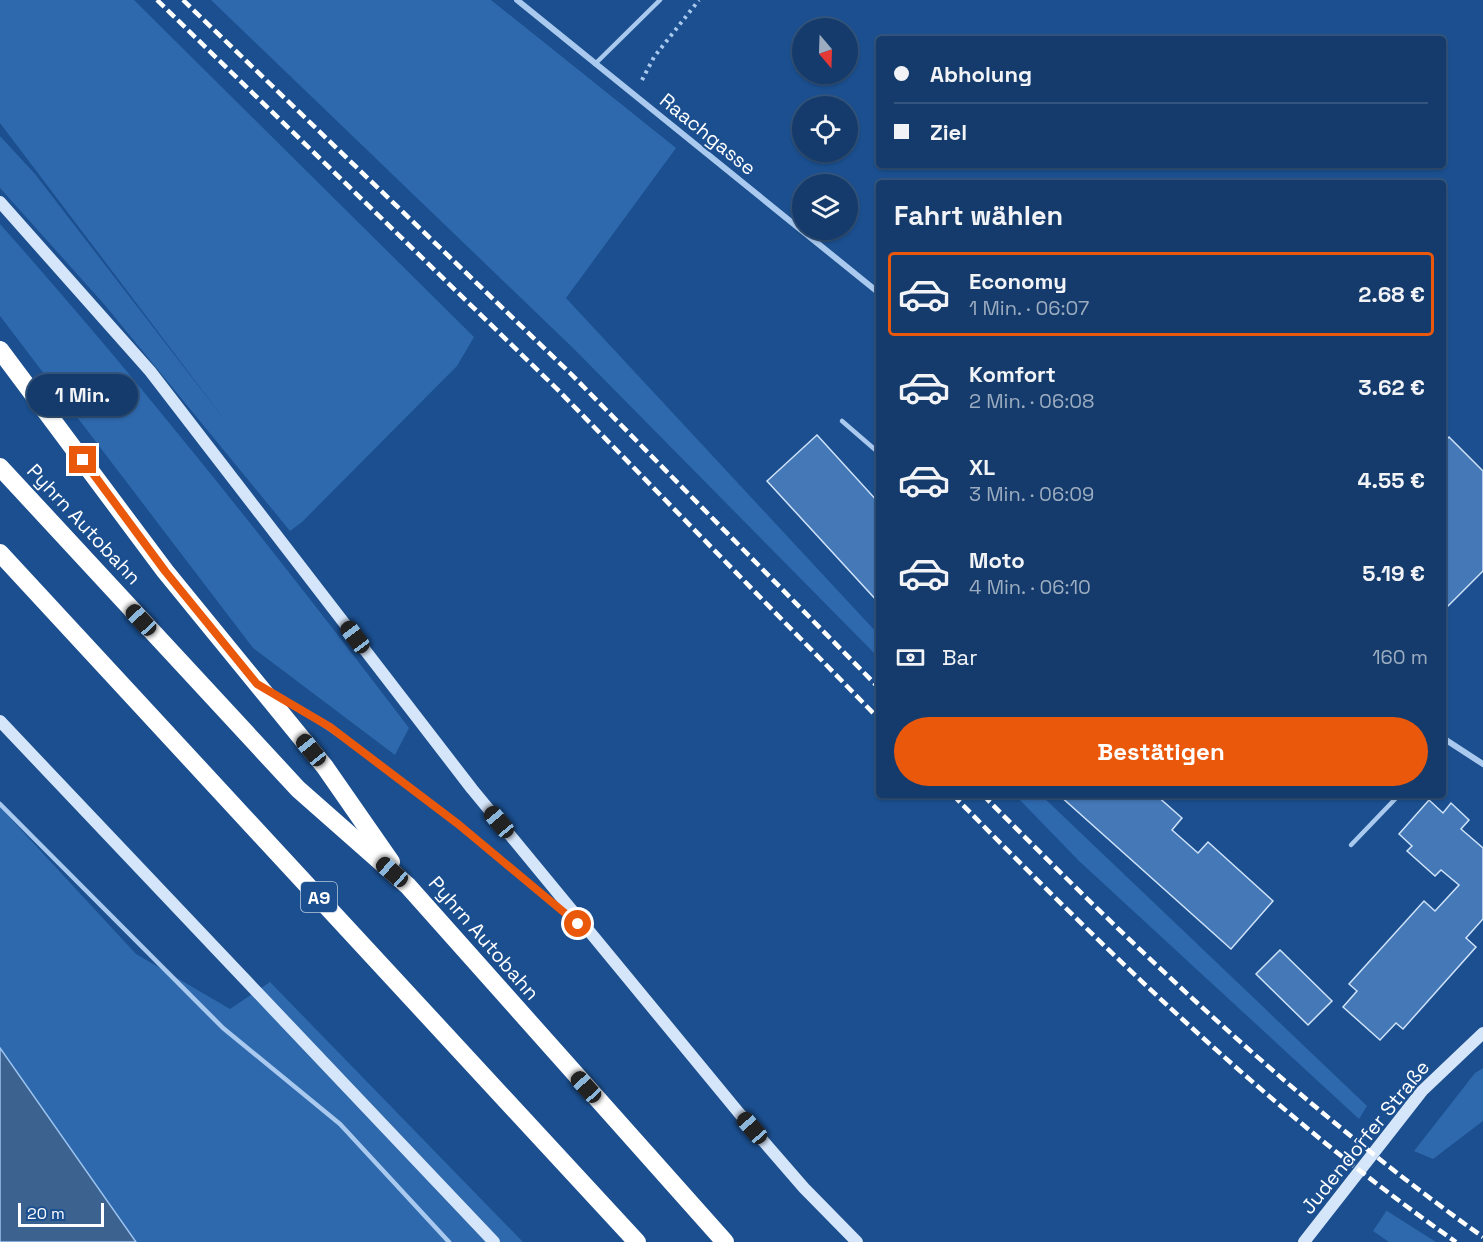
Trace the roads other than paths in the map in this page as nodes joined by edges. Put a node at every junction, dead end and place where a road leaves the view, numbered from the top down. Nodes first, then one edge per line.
1 (517, 0) edge
2 (660, 0) edge
3 (595, 64) junction
4 (0, 202) edge
5 (876, 291) edge
6 (0, 350) edge
7 (842, 422) dead end
8 (876, 450) edge
9 (0, 467) edge
10 (0, 553) edge
11 (257, 684) junction
12 (0, 721) edge
13 (1446, 742) edge
14 (1483, 764) edge
15 (1397, 798) edge
16 (0, 804) edge
17 (1351, 845) dead end
18 (408, 886) junction
19 (595, 939) junction
20 (1482, 1033) edge
21 (449, 1242) edge
22 (494, 1242) edge
23 (637, 1242) edge
24 (725, 1242) edge
25 (857, 1242) edge
26 (1304, 1242) edge

1 - 3 street, Raachgasse
2 - 3 lane
3 - 5 street, Raachgasse
4 - 19 main road
6 - 11 highway
7 - 8 lane
9 - 18 highway, Pyhrn Autobahn
10 - 23 highway, A9
11 - 18 highway
11 - 19 lane
12 - 22 main road
13 - 14 street
15 - 17 lane
16 - 21 lane
18 - 24 highway, Pyhrn Autobahn
19 - 25 main road
20 - 26 main road, Judendorfer Straße

